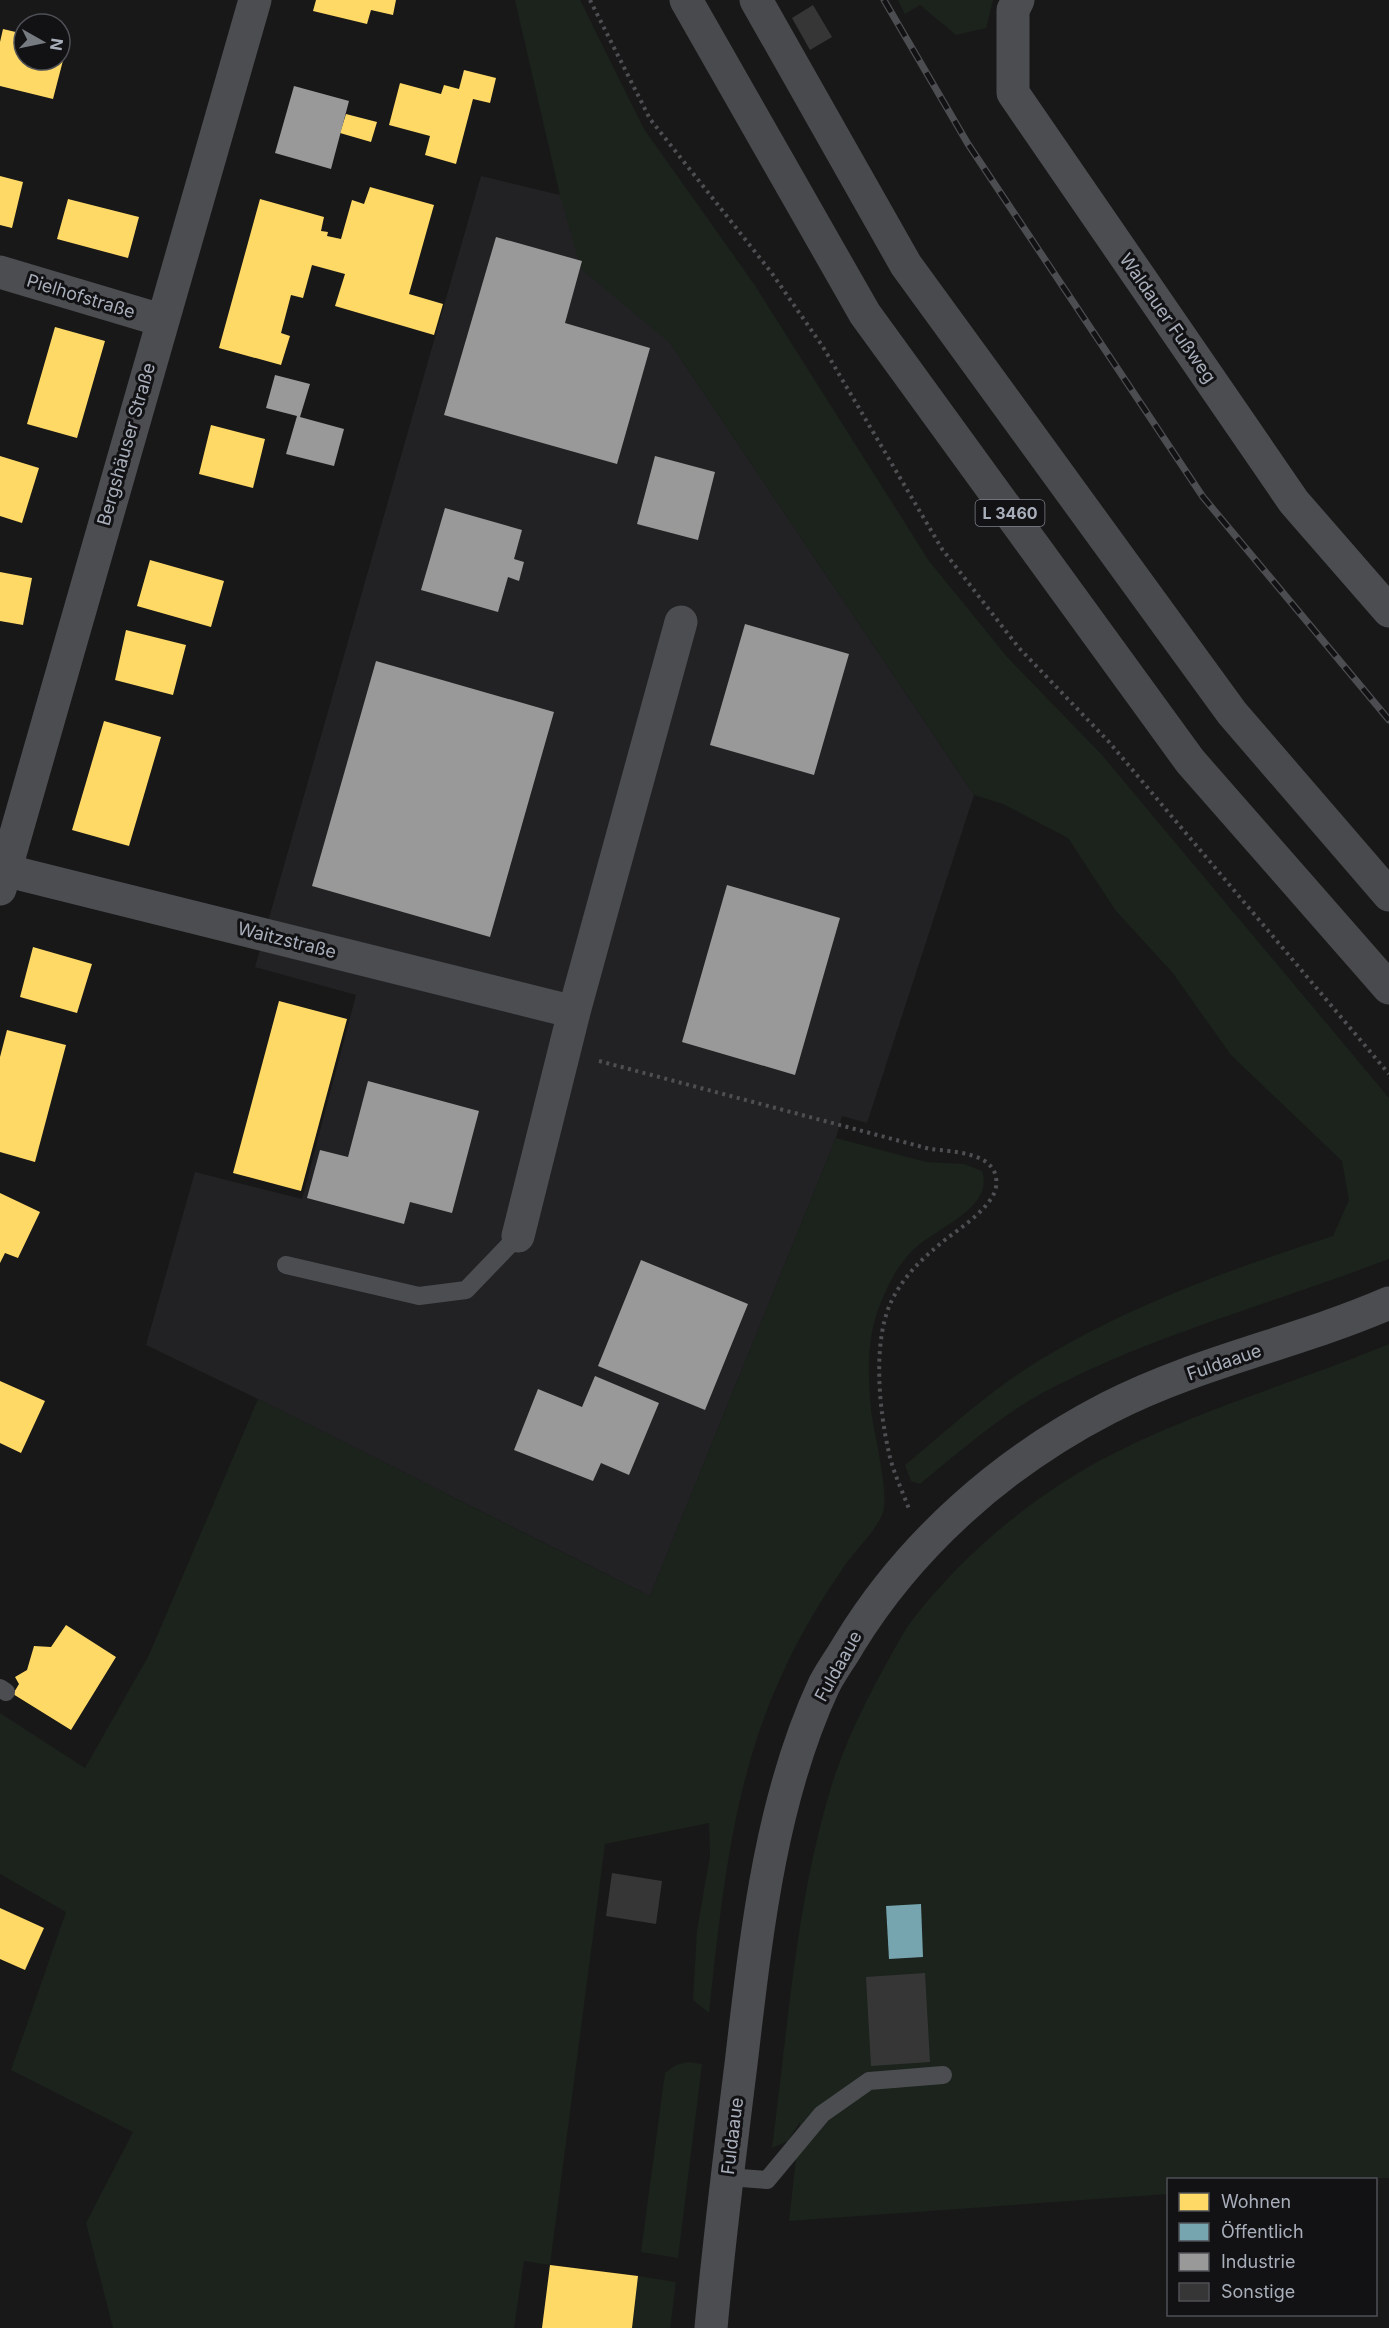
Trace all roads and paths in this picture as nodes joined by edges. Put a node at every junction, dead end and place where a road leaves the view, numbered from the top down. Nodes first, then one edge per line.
1 (255, 0) edge
2 (590, 0) edge
3 (686, 0) edge
4 (756, 0) edge
5 (1018, 0) edge
6 (0, 272) edge
7 (161, 320) junction
8 (1389, 611) edge
9 (681, 622) dead end
10 (2, 876) edge
11 (1389, 895) edge
12 (1389, 988) edge
13 (574, 1012) junction
14 (564, 1052) junction
15 (1389, 1074) edge
16 (518, 1236) joint
17 (286, 1265) dead end
18 (1389, 1303) edge
19 (922, 1546) junction
20 (943, 2074) dead end
21 (728, 2176) junction
22 (711, 2328) edge

1 - 7 street, Bergshäuser Straße
2 - 15 path
3 - 12 main road, L 3460
4 - 11 main road, L 3460
5 - 8 street, Waldauer Fußweg
6 - 7 street, Pielhofstraße
7 - 10 street, Bergshäuser Straße
9 - 13 street
10 - 13 street, Waitzstraße
13 - 14 street
14 - 16 street
14 - 19 path
16 - 17 lane
18 - 19 street, Fuldaaue
19 - 21 street, Fuldaaue
20 - 21 lane
21 - 22 street, Fuldaaue

